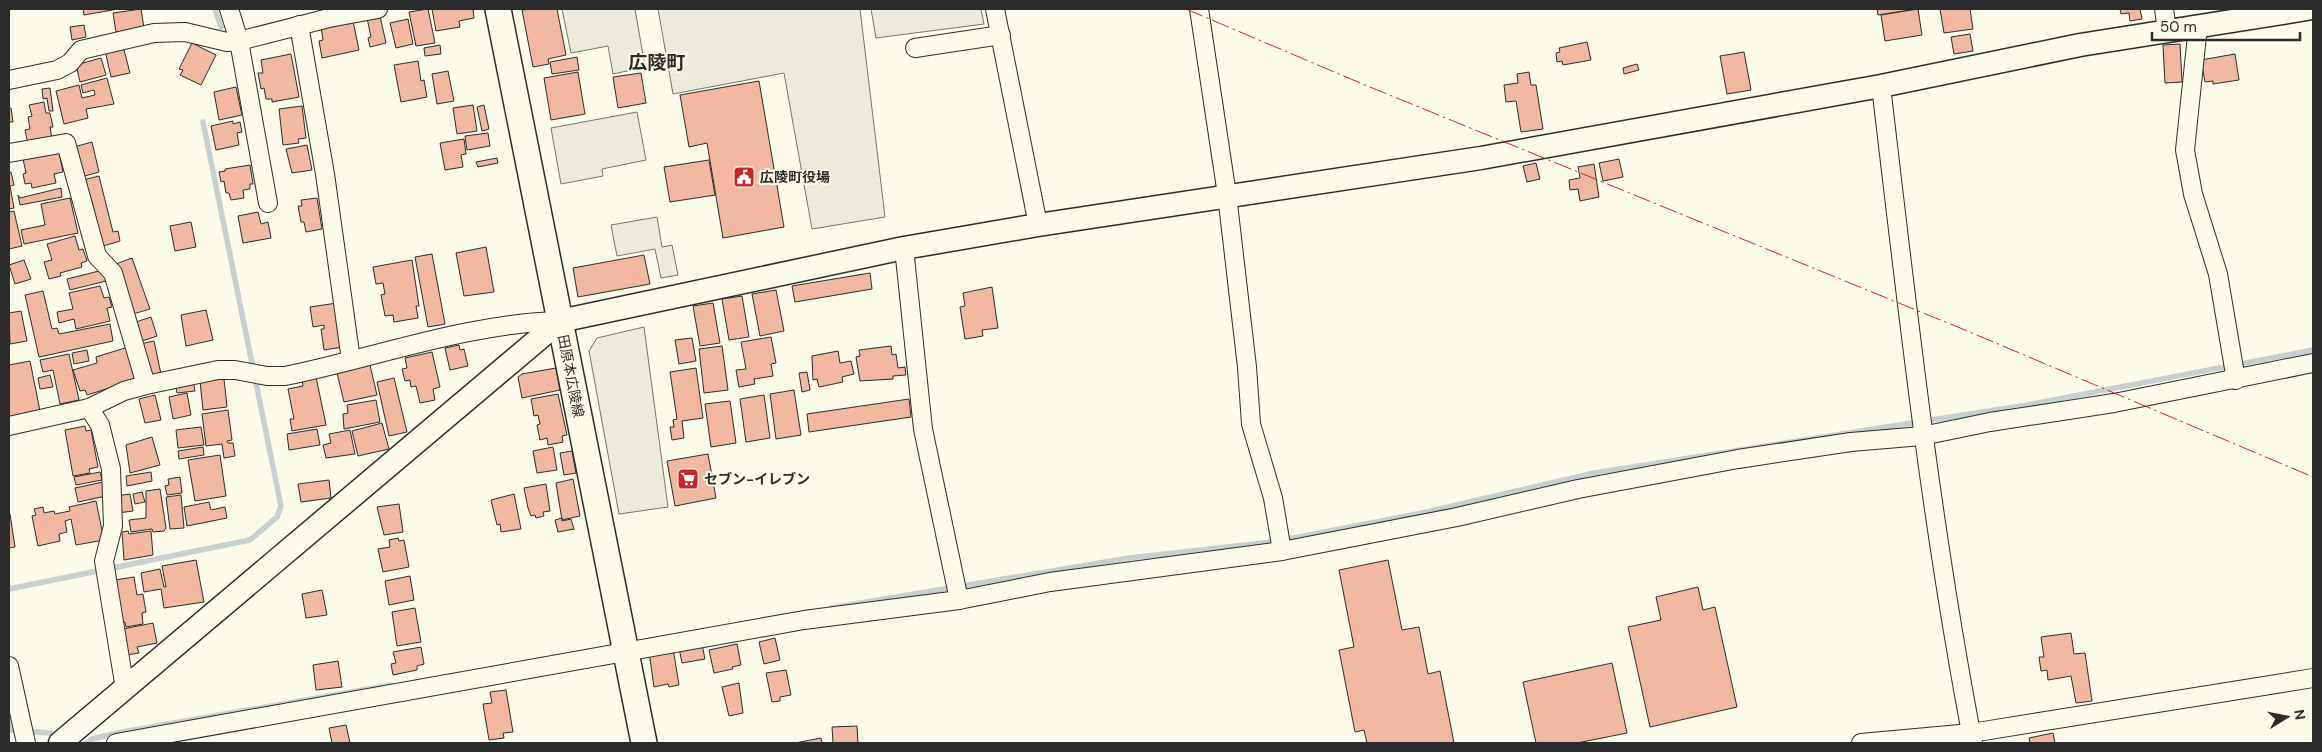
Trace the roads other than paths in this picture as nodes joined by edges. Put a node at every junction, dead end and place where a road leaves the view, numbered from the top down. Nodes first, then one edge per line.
1 (229, 9) edge
2 (378, 9) edge
3 (498, 9) edge
4 (995, 9) edge
5 (1199, 9) edge
6 (2307, 9) edge
7 (2165, 19) edge
8 (299, 25) junction
9 (2198, 26) junction
10 (1001, 36) junction
11 (239, 42) junction
12 (915, 48) dead end
13 (9, 80) edge
14 (1881, 86) junction
15 (9, 153) edge
16 (1227, 195) junction
17 (268, 203) dead end
18 (1038, 224) junction
19 (904, 248) junction
20 (560, 321) junction
21 (351, 360) junction
22 (2313, 363) edge
23 (2236, 380) junction
24 (146, 384) junction
25 (89, 408) junction
26 (9, 426) edge
27 (1922, 436) junction
28 (1282, 551) junction
29 (958, 600) junction
30 (626, 652) junction
31 (9, 666) edge
32 (2313, 678) edge
33 (125, 689) junction
34 (24, 736) edge
35 (1972, 738) edge
36 (60, 743) edge
37 (116, 743) edge
38 (644, 743) edge
39 (1861, 743) edge

1 - 11 street
2 - 8 street
3 - 20 main road, 田原本広陵線
4 - 10 street
5 - 16 street
6 - 9 street
7 - 9 street
7 - 14 street
8 - 11 street
8 - 21 street
9 - 23 street
10 - 12 street
10 - 18 street
11 - 13 street
11 - 17 street
14 - 16 street
14 - 27 street
15 - 24 street
16 - 18 street
16 - 28 street
18 - 19 street
19 - 20 street
19 - 29 street
20 - 21 street
20 - 30 main road, 田原本広陵線
20 - 33 street
21 - 24 street
22 - 23 street
23 - 27 street
24 - 25 street
25 - 26 street
25 - 33 street
27 - 28 street
27 - 35 street
28 - 29 street
29 - 30 street
30 - 37 street
30 - 38 main road, 田原本広陵線
31 - 34 street
32 - 35 street
33 - 36 street
35 - 39 street

